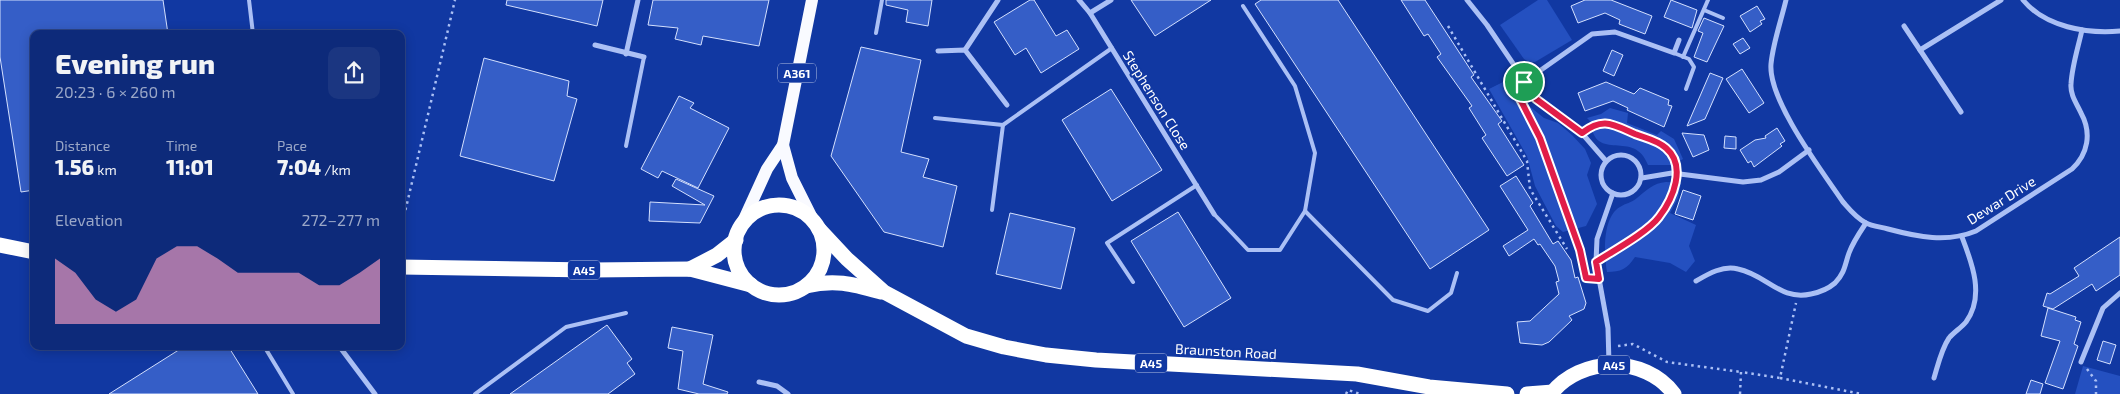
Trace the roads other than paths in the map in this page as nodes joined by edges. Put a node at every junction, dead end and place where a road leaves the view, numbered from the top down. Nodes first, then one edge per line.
1 (249, 0) edge
2 (638, 0) edge
3 (812, 0) edge
4 (882, 0) edge
5 (998, 0) edge
6 (1078, 0) edge
7 (1111, 0) edge
8 (1467, 0) edge
9 (1708, 0) edge
10 (1786, 0) edge
11 (2001, 0) edge
12 (2023, 0) edge
13 (1243, 6) dead end
14 (1704, 10) junction
15 (1090, 12) junction
16 (1723, 18) dead end
17 (1904, 26) dead end
18 (253, 30) edge
19 (2082, 30) junction
20 (2120, 31) edge
21 (876, 33) dead end
22 (1679, 40) dead end
23 (595, 45) dead end
24 (1112, 48) junction
25 (965, 50) junction
26 (1920, 50) junction
27 (938, 51) dead end
28 (1674, 53) junction
29 (626, 54) junction
30 (1683, 56) junction
31 (644, 57) joint
32 (1524, 82) junction
33 (1686, 89) dead end
34 (1007, 105) dead end
35 (1961, 112) dead end
36 (935, 118) dead end
37 (1003, 124) junction
38 (783, 145) junction
39 (626, 146) dead end
40 (1809, 150) junction
41 (1606, 161) junction
42 (1642, 178) junction
43 (1196, 185) junction
44 (1613, 193) junction
45 (992, 210) dead end
46 (1305, 211) junction
47 (1214, 214) joint
48 (1866, 223) junction
49 (816, 224) junction
50 (738, 233) junction
51 (1962, 237) junction
52 (0, 245) edge
53 (30, 251) edge
54 (405, 267) edge
55 (690, 268) junction
56 (1457, 273) dead end
57 (1696, 281) dead end
58 (1133, 282) dead end
59 (751, 285) junction
60 (806, 286) junction
61 (884, 292) junction
62 (2120, 293) edge
63 (626, 313) dead end
64 (266, 350) edge
65 (341, 350) edge
66 (2081, 362) road end
67 (1609, 364) junction
68 (1934, 378) dead end
69 (759, 382) dead end
70 (1434, 390) edge
71 (1552, 393) edge
72 (293, 394) edge
73 (375, 394) edge
74 (475, 394) edge
75 (788, 394) edge
76 (1507, 394) edge
77 (1527, 394) edge
78 (1674, 394) edge

1 - 18 lane
2 - 29 street
3 - 38 main road, A361
4 - 21 lane
5 - 25 street
6 - 15 street, Stephenson Close
7 - 15 street
8 - 32 street
9 - 14 lane
10 - 40 street, Dewar Drive
11 - 26 street
12 - 19 street
13 - 46 lane
14 - 16 lane
14 - 30 lane
15 - 24 street, Stephenson Close
17 - 26 street
19 - 20 street
19 - 51 street, Dewar Drive
22 - 28 street
23 - 29 street
24 - 37 lane
24 - 43 street, Stephenson Close
25 - 27 street
25 - 34 street
26 - 35 street
28 - 30 lane
28 - 32 street
29 - 31 street
30 - 33 lane
31 - 39 lane
32 - 41 street
36 - 37 lane
37 - 45 lane
38 - 49 main road, A361
38 - 50 main road, A361
40 - 42 street
40 - 48 street, Dewar Drive
41 - 42 street
41 - 44 street
42 - 44 street
43 - 47 street, Stephenson Close
43 - 58 lane
44 - 67 street
46 - 47 lane
46 - 56 lane
48 - 51 street, Dewar Drive
48 - 57 street
49 - 50 highway, A45
49 - 60 highway
49 - 61 highway, Braunston Road / A45
50 - 55 highway, A45
50 - 59 highway
51 - 68 street
52 - 53 highway
54 - 55 highway, A45
55 - 59 highway, A45
59 - 60 highway, A45
60 - 61 highway, Braunston Road / A45
61 - 70 highway, Braunston Road / A45
62 - 66 street
63 - 74 lane
64 - 72 lane
65 - 73 street
67 - 71 highway, A45
67 - 78 highway, A45
69 - 75 street
70 - 76 highway, Braunston Road / A45
71 - 77 highway, A45

